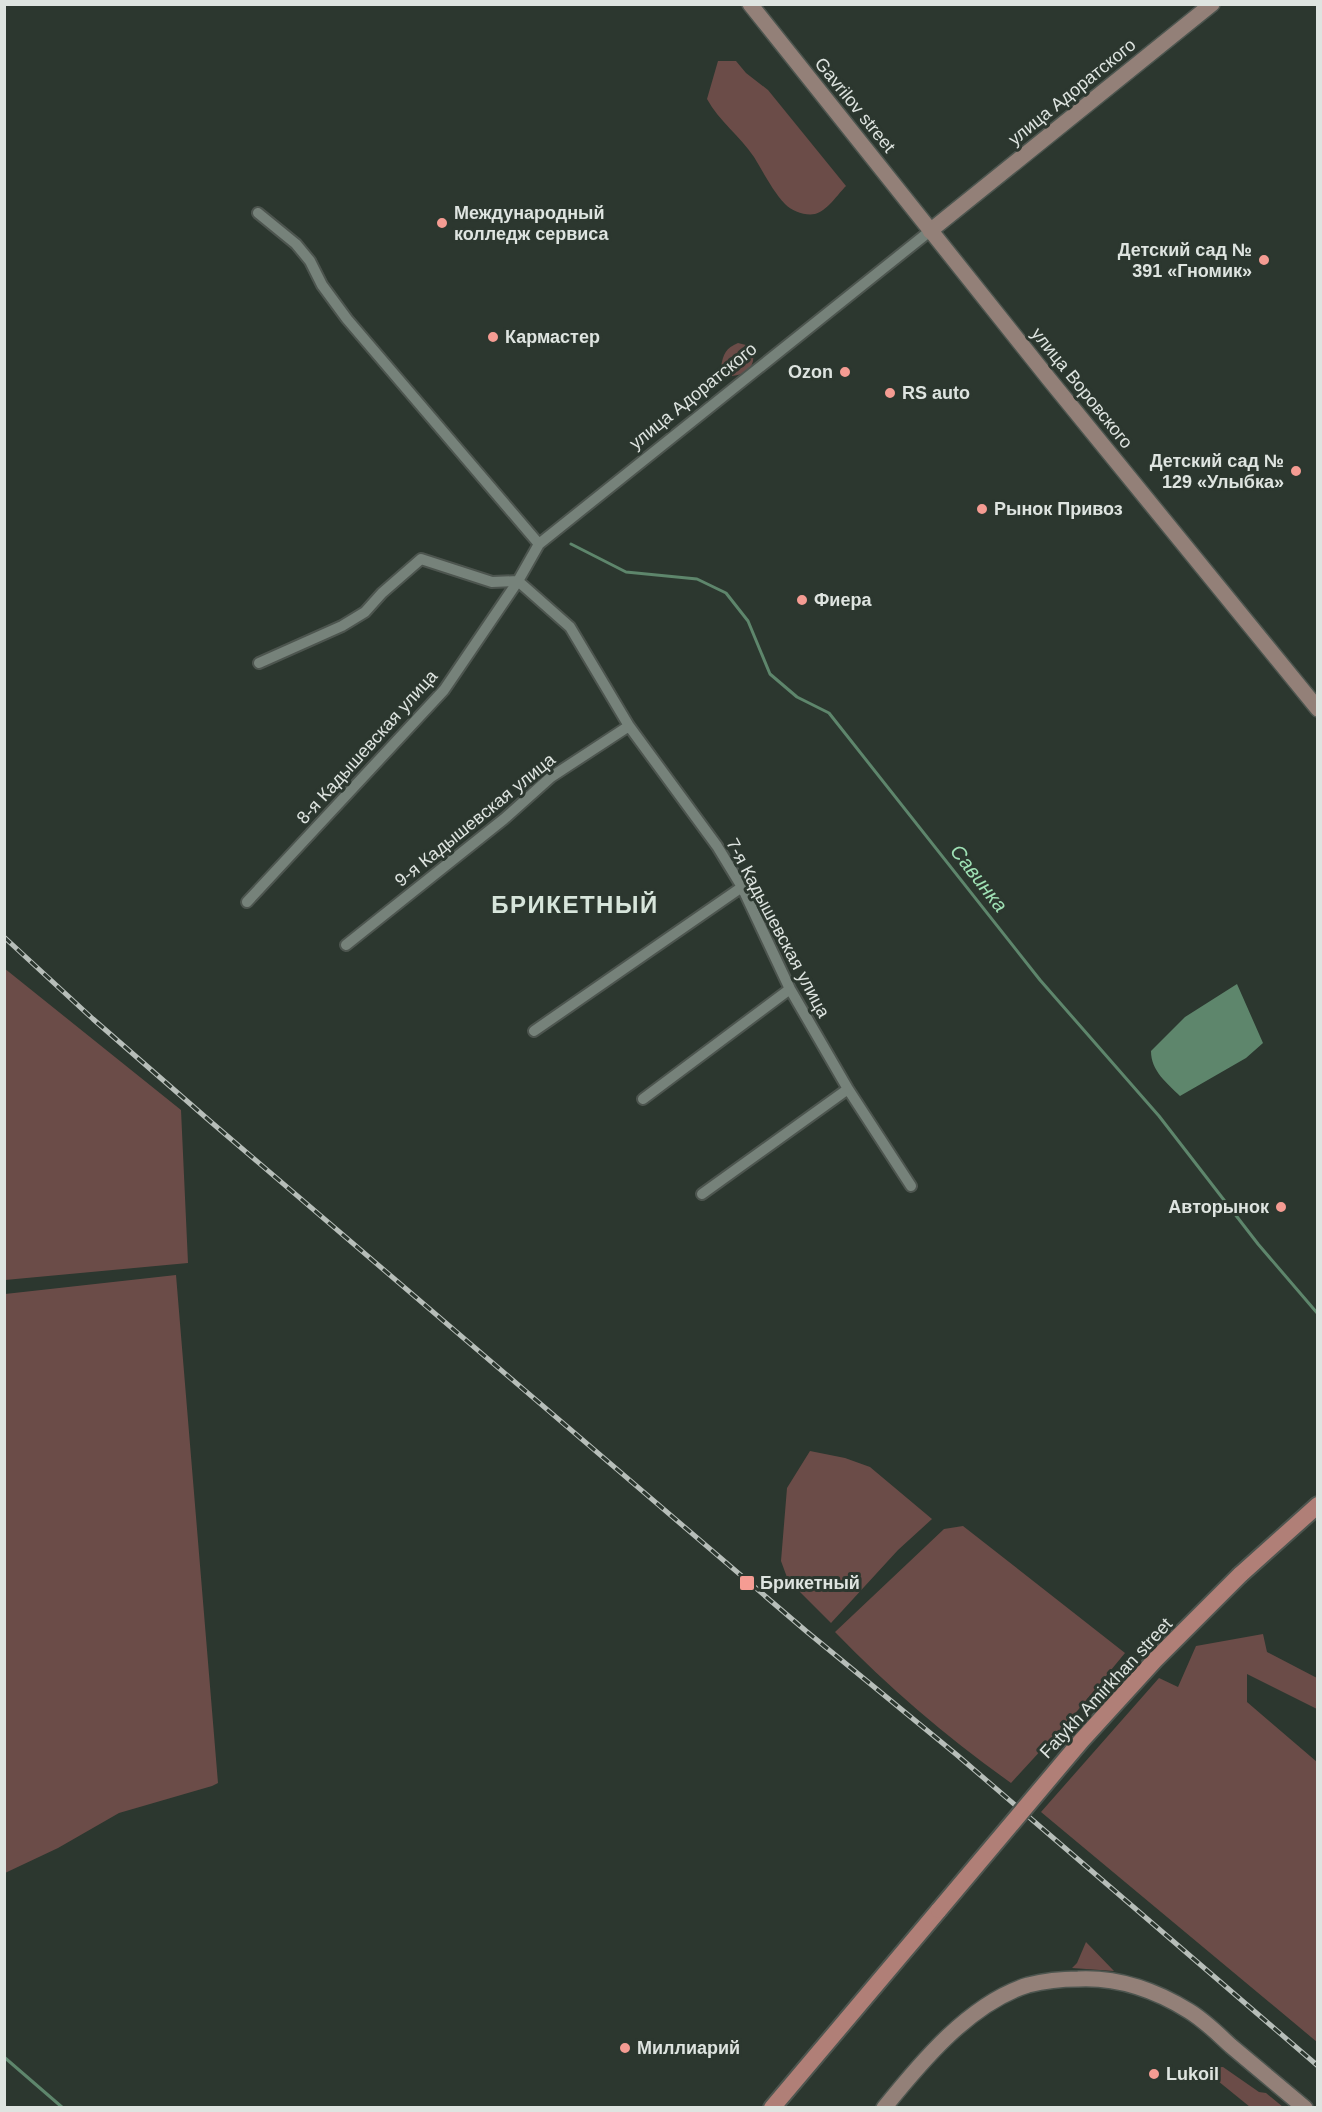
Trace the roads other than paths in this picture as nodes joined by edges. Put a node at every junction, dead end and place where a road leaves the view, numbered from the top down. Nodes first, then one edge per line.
1 (750, 4) edge
2 (1212, 4) edge
3 (258, 213) dead end
4 (930, 231) junction
5 (539, 544) junction
6 (518, 581) junction
7 (259, 663) dead end
8 (1317, 709) edge
9 (629, 726) junction
10 (742, 887) junction
11 (247, 902) dead end
12 (346, 945) dead end
13 (790, 989) junction
14 (534, 1031) dead end
15 (848, 1089) junction
16 (643, 1099) dead end
17 (911, 1186) dead end
18 (702, 1194) dead end
19 (1317, 1505) edge
20 (772, 2108) edge
21 (884, 2108) edge
22 (1305, 2108) edge

1 - 4 street, Gavrilov street
2 - 4 street, улица Адоратского
3 - 5 street
4 - 5 street, улица Адоратского
4 - 8 street, улица Воровского
5 - 6 street, 8-я Кадышевская улица
6 - 7 street
6 - 9 street, 7-я Кадышевская улица
6 - 11 street, 8-я Кадышевская улица
9 - 10 street, 7-я Кадышевская улица
9 - 12 street, 9-я Кадышевская улица
10 - 13 street, 7-я Кадышевская улица
10 - 14 street
13 - 15 street, 7-я Кадышевская улица
13 - 16 street
15 - 17 street, 7-я Кадышевская улица
15 - 18 street
19 - 20 main road, Fatykh Amirkhan street, bridge
21 - 22 street

